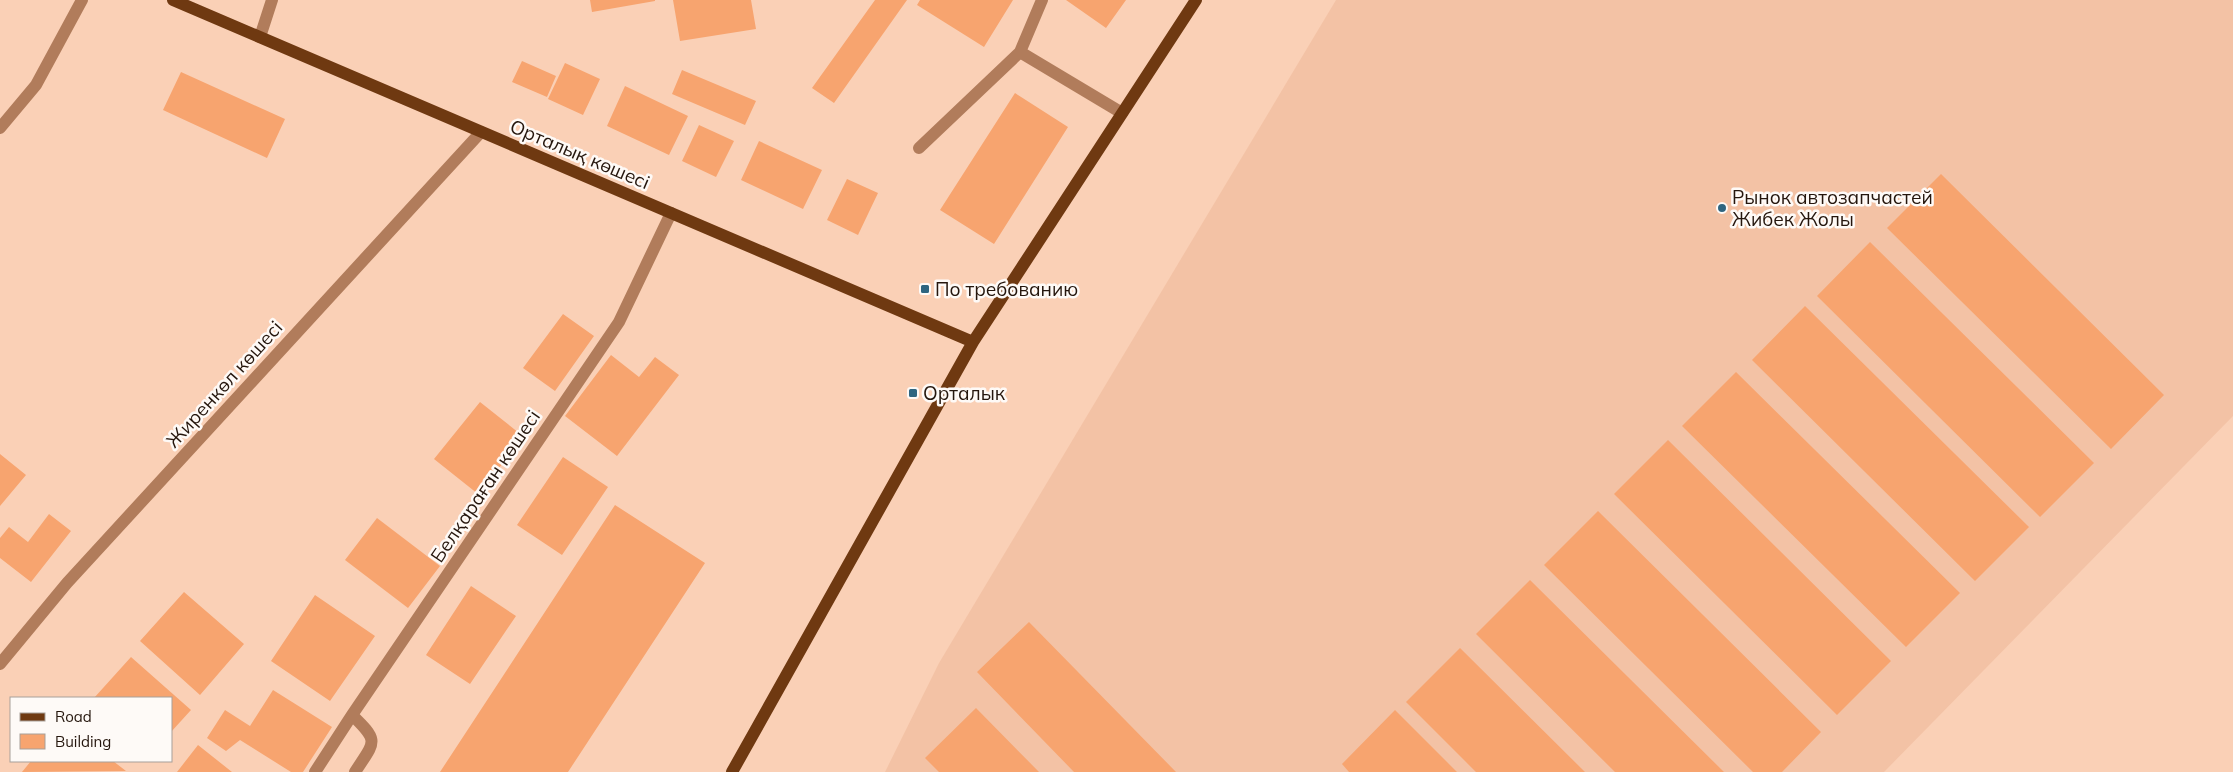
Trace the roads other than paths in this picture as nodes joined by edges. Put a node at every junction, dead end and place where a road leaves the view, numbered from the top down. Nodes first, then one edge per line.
1 (82, 0) edge
2 (173, 0) edge
3 (272, 0) edge
4 (1042, 0) edge
5 (1196, 0) edge
6 (260, 37) junction
7 (1020, 52) junction
8 (1122, 113) junction
9 (0, 128) edge
10 (481, 132) junction
11 (919, 148) dead end
12 (671, 213) junction
13 (973, 342) junction
14 (0, 664) edge
15 (352, 715) junction
16 (315, 772) edge
17 (355, 772) edge
18 (732, 772) edge

1 - 9 street
2 - 6 main road, Орталық көшесі
3 - 6 street
4 - 7 street
5 - 8 main road
6 - 10 main road, Орталық көшесі
7 - 8 street
7 - 11 street
8 - 13 main road
10 - 12 main road, Орталық көшесі
10 - 14 street, Жиренкөл көшесі
12 - 13 main road, Орталық көшесі
12 - 15 street, Белқараған көшесі
13 - 18 main road
15 - 16 street, Белқараған көшесі
15 - 17 street

